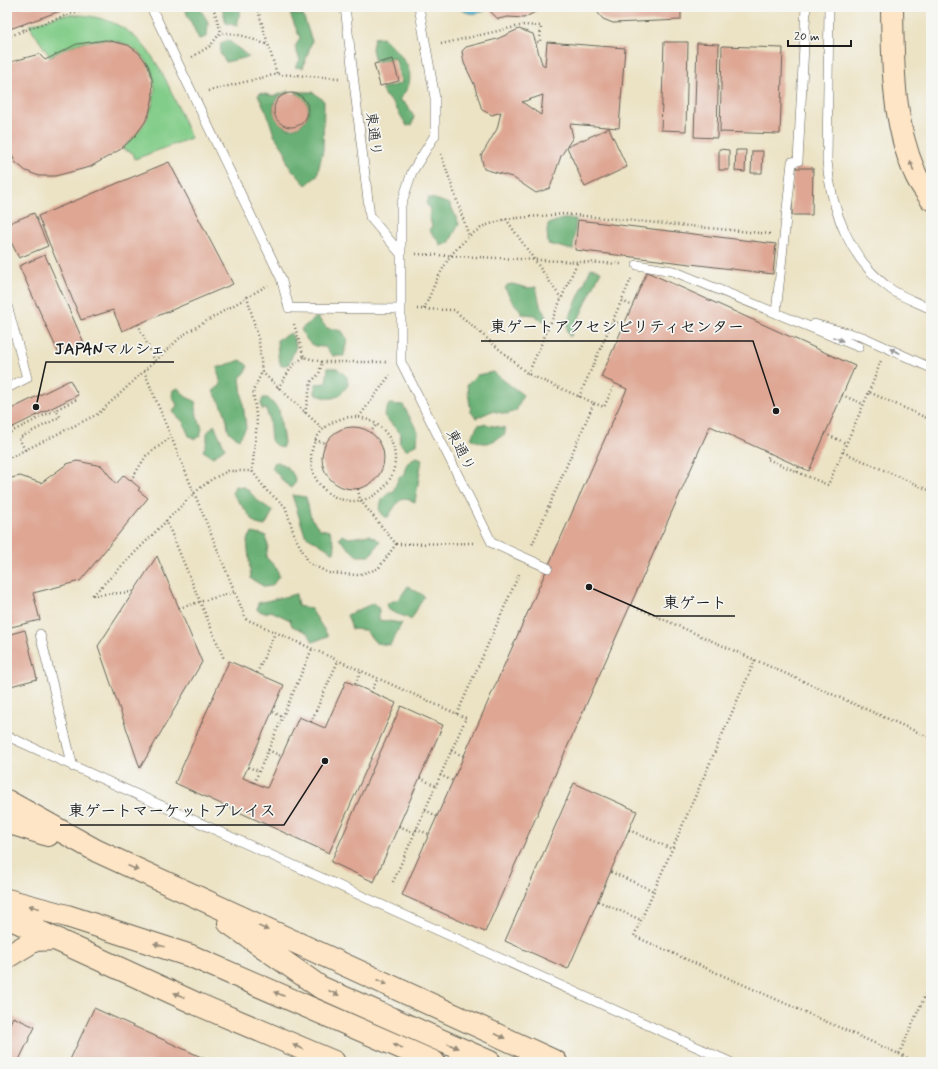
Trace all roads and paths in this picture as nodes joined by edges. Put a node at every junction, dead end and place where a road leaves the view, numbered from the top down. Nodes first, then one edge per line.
1 (89, 7) edge
2 (151, 7) edge
3 (213, 7) edge
4 (257, 7) edge
5 (345, 7) edge
6 (419, 7) edge
7 (806, 7) edge
8 (829, 7) edge
9 (892, 7) edge
10 (83, 8) edge
11 (22, 25) dead end
12 (24, 31) junction
13 (222, 32) junction
14 (7, 36) edge
15 (535, 42) dead end
16 (268, 45) junction
17 (427, 47) junction
18 (179, 65) junction
19 (277, 74) junction
20 (353, 80) junction
21 (194, 95) junction
22 (435, 135) junction
23 (931, 200) edge
24 (506, 219) junction
25 (469, 236) junction
26 (783, 236) junction
27 (401, 254) junction
28 (450, 256) junction
29 (535, 261) junction
30 (577, 262) junction
31 (637, 264) junction
32 (281, 278) junction
33 (247, 296) junction
34 (561, 298) junction
35 (622, 301) junction
36 (7, 305) edge
37 (632, 306) dead end
38 (289, 308) junction
39 (401, 309) junction
40 (424, 309) junction
41 (931, 309) edge
42 (776, 313) junction
43 (613, 321) junction
44 (138, 324) dead end
45 (624, 326) dead end
46 (859, 347) joint
47 (304, 357) junction
48 (155, 360) junction
49 (322, 362) junction
50 (401, 362) junction
51 (931, 368) edge
52 (144, 371) junction
53 (262, 372) junction
54 (528, 374) junction
55 (614, 383) dead end
56 (7, 388) edge
57 (278, 388) junction
58 (869, 392) junction
59 (842, 395) dead end
60 (579, 397) junction
61 (77, 399) dead end
62 (594, 403) junction
63 (863, 404) junction
64 (56, 409) junction
65 (305, 413) junction
66 (359, 417) junction
67 (931, 420) edge
68 (377, 424) junction
69 (323, 429) junction
70 (370, 432) dead end
71 (7, 434) edge
72 (825, 434) dead end
73 (171, 437) junction
74 (315, 440) junction
75 (325, 443) dead end
76 (846, 443) junction
77 (25, 450) junction
78 (843, 452) junction
79 (770, 453) dead end
80 (7, 459) edge
81 (799, 466) dead end
82 (252, 471) junction
83 (797, 472) junction
84 (131, 480) dead end
85 (358, 489) dead end
86 (931, 491) edge
87 (194, 493) junction
88 (360, 500) junction
89 (166, 520) junction
90 (492, 543) junction
91 (396, 544) junction
92 (526, 558) junction
93 (548, 568) dead end
94 (133, 592) dead end
95 (234, 592) junction
96 (201, 602) junction
97 (631, 605) dead end
98 (179, 608) dead end
99 (275, 633) junction
100 (40, 634) dead end
101 (312, 649) junction
102 (224, 659) dead end
103 (755, 660) junction
104 (338, 661) junction
105 (361, 671) junction
106 (257, 673) dead end
107 (378, 678) junction
108 (354, 684) dead end
109 (371, 692) dead end
110 (273, 712) dead end
111 (457, 714) junction
112 (283, 717) junction
113 (311, 722) dead end
114 (7, 736) edge
115 (931, 738) edge
116 (268, 750) junction
117 (451, 750) junction
118 (282, 756) dead end
119 (464, 756) dead end
120 (73, 767) junction
121 (248, 767) dead end
122 (258, 771) junction
123 (440, 775) junction
124 (420, 778) dead end
125 (453, 781) dead end
126 (254, 782) dead end
127 (436, 786) junction
128 (7, 801) edge
129 (425, 810) junction
130 (437, 816) dead end
131 (7, 822) edge
132 (399, 826) dead end
133 (416, 829) junction
134 (629, 830) dead end
135 (415, 833) junction
136 (429, 834) dead end
137 (672, 849) junction
138 (97, 851) junction
139 (611, 872) dead end
140 (392, 884) dead end
141 (654, 891) junction
142 (186, 893) junction
143 (7, 900) edge
144 (598, 901) dead end
145 (7, 917) edge
146 (641, 920) junction
147 (56, 939) junction
148 (7, 957) edge
149 (931, 982) edge
150 (899, 1054) junction
151 (334, 1062) edge
152 (434, 1062) edge
153 (490, 1062) edge
154 (556, 1062) edge
155 (730, 1062) edge
156 (917, 1062) edge

1 - 10 path
2 - 18 lane
3 - 13 path
4 - 16 path
5 - 20 lane, 東通り
6 - 17 lane
7 - 26 lane
8 - 41 lane
23 -> 9 street
10 - 12 path
11 - 12 path
12 - 14 path
13 - 16 path
13 - 18 path
15 - 17 path
16 - 19 path
17 - 22 lane
18 - 21 lane
19 - 20 path
19 - 21 path
20 - 27 lane, 東通り
21 - 32 lane
22 - 25 path
22 - 27 lane, 東通り
24 - 25 path
24 - 26 path
24 - 29 path
25 - 28 path
26 - 42 lane
27 - 28 path
27 - 39 lane, 東通り
28 - 29 path
28 - 40 path
29 - 30 path
29 - 34 path
30 - 31 path
30 - 34 path
31 - 35 path
31 - 42 lane
32 - 33 path
32 - 38 lane
33 - 48 path
33 - 53 path
34 - 54 path
35 - 37 path
35 - 43 path
36 - 56 lane
38 - 39 lane
38 - 47 path
39 - 40 path
39 - 50 lane, 東通り
40 - 54 path
42 -> 46 lane
51 -> 42 lane
43 - 45 path
43 - 60 path
44 - 48 path
46 - 58 path
47 - 49 path
47 - 57 path
48 - 52 path
49 - 50 path
49 - 65 path
50 - 66 path
50 - 90 lane, 東通り
52 - 73 path
52 - 77 path
53 - 57 path
53 - 82 path
54 - 60 path
55 - 62 path
57 - 65 path
58 - 63 path
58 - 67 path
59 - 63 path
60 - 62 path
61 - 64 path
62 - 92 path
63 - 76 path
64 - 71 path
64 - 77 path
65 - 69 path
66 - 68 path
66 - 69 path
68 - 70 path
68 - 88 path
69 - 74 path
72 - 76 path
73 - 84 path
73 - 87 path
74 - 75 path
74 - 88 path
76 - 78 path
77 - 80 path
78 - 83 path
78 - 86 path
79 - 83 path
81 - 83 path
82 - 87 path
82 - 91 path
85 - 88 path
87 - 89 path
87 - 95 path
88 - 91 path
89 - 94 path
89 - 96 path
90 - 91 path
90 - 92 lane
92 - 93 lane
92 - 111 path
95 - 96 path
95 - 99 path
96 - 98 path
96 - 102 path
97 - 103 path
99 - 101 path
99 - 106 path
100 - 120 lane
101 - 104 path
101 - 112 path
103 - 115 path
103 - 137 path
104 - 105 path
104 - 113 path
105 - 107 path
105 - 108 path
107 - 109 path
107 - 111 path
110 - 112 path
111 - 117 path
112 - 116 path
114 - 120 lane
116 - 118 path
116 - 122 path
117 - 119 path
117 - 123 path
120 - 155 lane
121 - 122 path
122 - 126 path
123 - 125 path
123 - 127 path
124 - 127 path
127 - 129 path
128 - 138 street
129 - 130 path
129 - 133 path
131 - 138 street
132 - 135 path
133 - 135 path
133 - 136 path
134 - 137 path
135 - 140 path
137 - 141 path
138 -> 142 street
139 - 141 path
141 - 146 path
142 -> 153 street
142 -> 154 street
152 -> 143 street
144 - 146 path
145 - 147 street
146 - 150 path
147 - 148 street
151 -> 147 street
149 - 150 path
150 - 156 path

